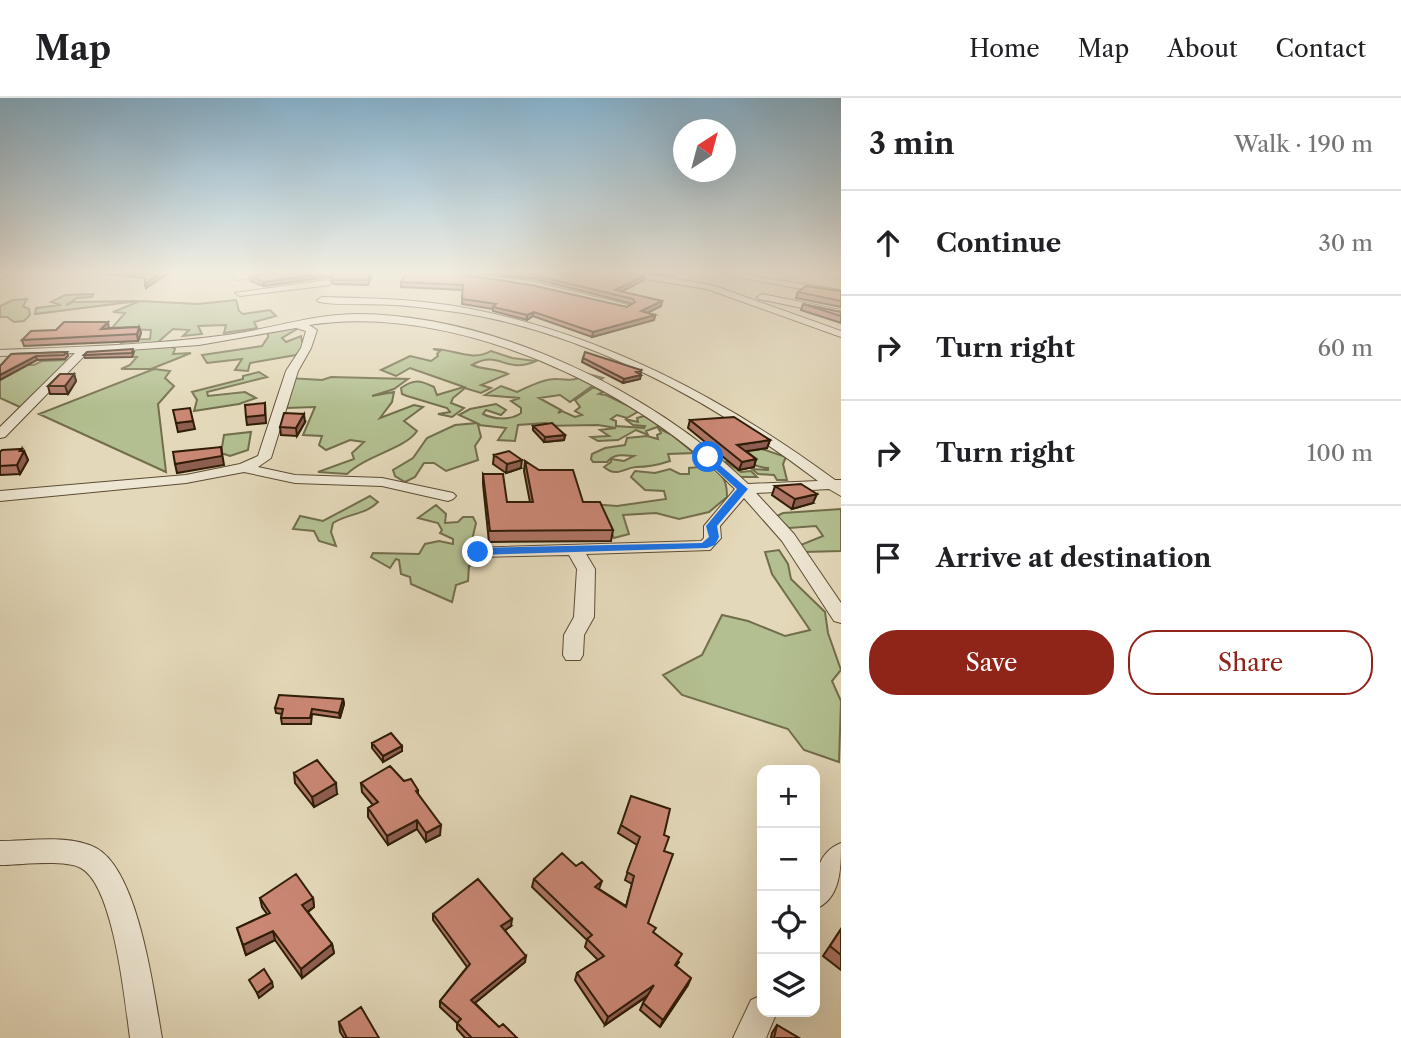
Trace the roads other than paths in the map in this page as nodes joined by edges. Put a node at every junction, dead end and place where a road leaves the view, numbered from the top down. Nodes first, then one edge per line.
1 (504, 318) edge
2 (793, 318) edge
3 (817, 318) edge
4 (323, 319) joint
5 (802, 321) junction
6 (298, 325) junction
7 (841, 334) edge
8 (85, 349) junction
9 (0, 353) edge
10 (0, 433) edge
11 (244, 468) junction
12 (839, 486) edge
13 (743, 489) junction
14 (0, 496) edge
15 (448, 496) dead end
16 (576, 551) junction
17 (478, 552) dead end
18 (841, 617) edge
19 (573, 655) dead end
20 (0, 853) edge
21 (841, 855) edge
22 (818, 891) edge
23 (759, 1017) edge
24 (146, 1038) edge
25 (749, 1038) edge

1 - 12 street
2 - 5 street
3 - 5 street
4 - 6 street
4 - 13 street
5 - 7 street
6 - 8 street
6 - 11 street
8 - 9 street
8 - 10 street
11 - 14 street
11 - 15 street
12 - 13 street
13 - 16 street
13 - 18 street
16 - 17 street
16 - 19 street
20 - 24 street
21 - 22 street
23 - 25 street

